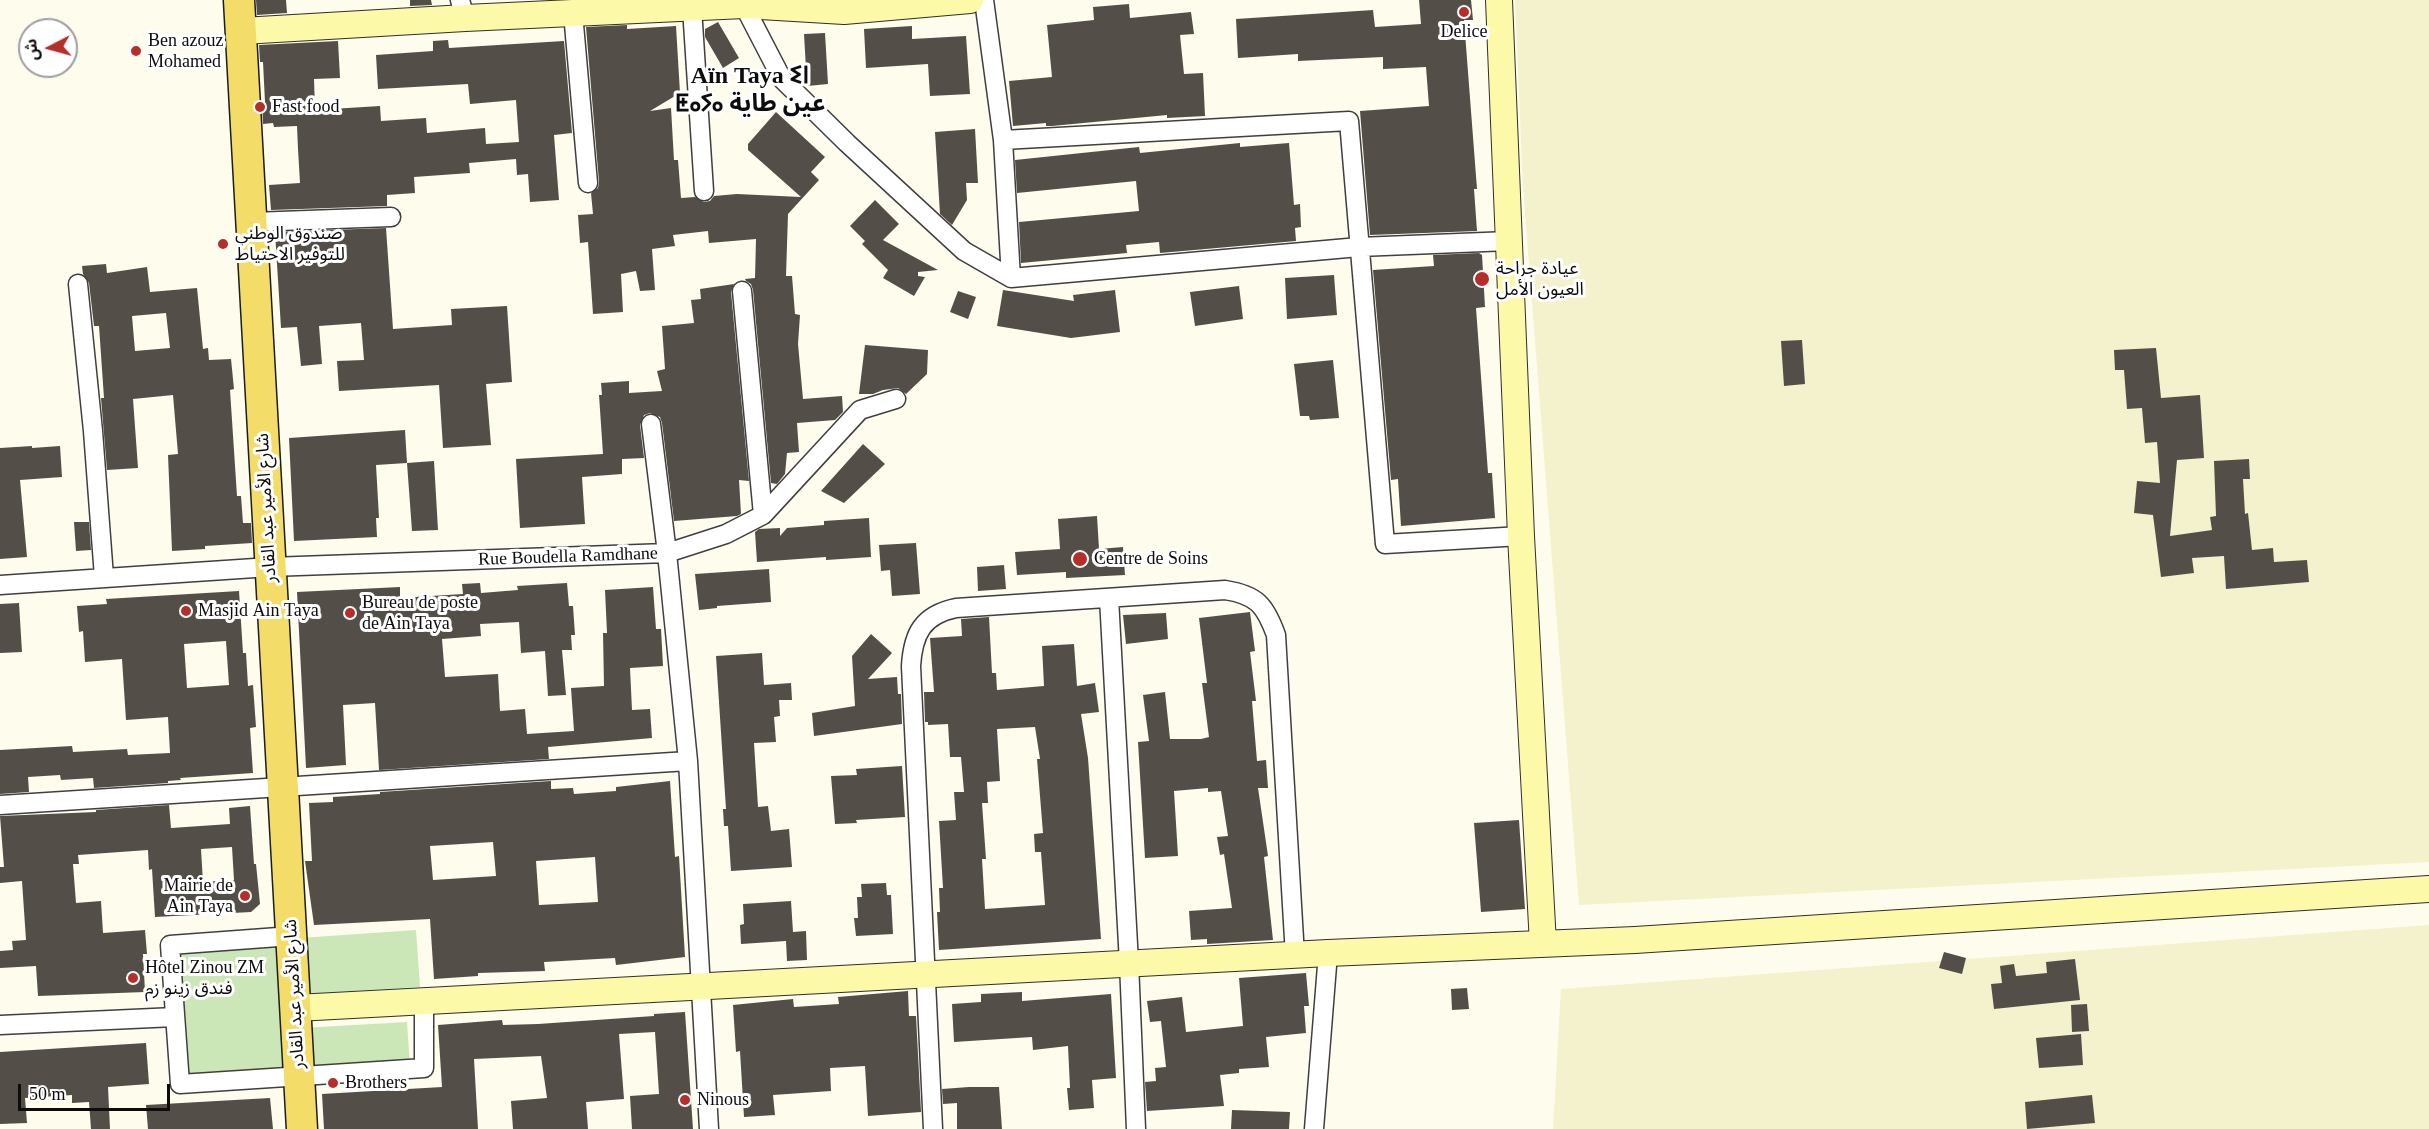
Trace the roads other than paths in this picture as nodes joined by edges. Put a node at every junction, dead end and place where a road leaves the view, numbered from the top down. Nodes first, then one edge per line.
1 (239, 0) edge
2 (970, 0) edge
3 (984, 0) edge
4 (1499, 0) edge
5 (742, 3) edge
6 (844, 6) edge
7 (692, 8) junction
8 (463, 9) edge
9 (573, 13) junction
10 (242, 32) junction
11 (1003, 140) junction
12 (588, 183) dead end
13 (704, 191) dead end
14 (391, 217) dead end
15 (252, 222) junction
16 (1509, 241) junction
17 (1359, 247) junction
18 (1011, 279) junction
19 (78, 284) dead end
20 (742, 291) dead end
21 (896, 399) dead end
22 (651, 424) dead end
23 (763, 515) junction
24 (1521, 536) junction
25 (667, 553) junction
26 (270, 567) junction
27 (104, 577) junction
28 (0, 585) edge
29 (1109, 598) junction
30 (688, 761) junction
31 (284, 786) junction
32 (0, 805) edge
33 (2429, 889) edge
34 (292, 936) junction
35 (1543, 944) junction
36 (1328, 953) junction
37 (1295, 956) junction
38 (1129, 963) junction
39 (925, 975) junction
40 (699, 987) junction
41 (424, 1002) junction
42 (296, 1008) junction
43 (175, 1017) junction
44 (0, 1025) edge
45 (300, 1077) junction
46 (302, 1129) edge
47 (709, 1129) edge
48 (933, 1129) edge
49 (1136, 1129) edge
50 (1314, 1129) edge

1 - 10 main road, شارع الأمير عبد القادر
2 - 6 main road
3 - 11 street
4 - 16 main road
5 - 6 main road
5 - 7 main road
5 - 18 street
7 - 9 main road
7 - 13 street
8 - 9 main road
8 - 10 main road
9 - 12 street
10 - 15 main road, شارع الأمير عبد القادر
11 - 17 street
11 - 18 street
14 - 15 street
15 - 26 main road, شارع الأمير عبد القادر
16 - 17 street
16 - 24 main road
17 - 18 street
17 - 24 street
19 - 27 street
20 - 23 street
21 - 23 street
22 - 25 street
23 - 25 street
24 - 35 main road
25 - 26 street, Rue Boudella Ramdhane
25 - 30 street, Rue Boudella Ramdhane
26 - 27 street, Rue Boudella Ramdhane
26 - 31 main road, شارع الأمير عبد القادر
27 - 28 street, Rue Boudella Ramdhane
29 - 37 street
29 - 38 street
29 - 39 street
30 - 31 street
30 - 40 street, Rue Boudella Ramdhane
31 - 32 street
31 - 34 main road, شارع الأمير عبد القادر
33 - 35 main road
34 - 42 main road, شارع الأمير عبد القادر
34 - 43 street
35 - 36 main road
36 - 37 main road
36 - 50 street
37 - 38 main road
38 - 39 main road
38 - 49 street
39 - 40 main road
39 - 48 street
40 - 41 main road
40 - 47 street, Rue Boudella Ramdhane
41 - 42 main road
41 - 45 street
42 - 45 main road, شارع الأمير عبد القادر
43 - 44 street
43 - 45 street
45 - 46 main road, شارع الأمير عبد القادر

